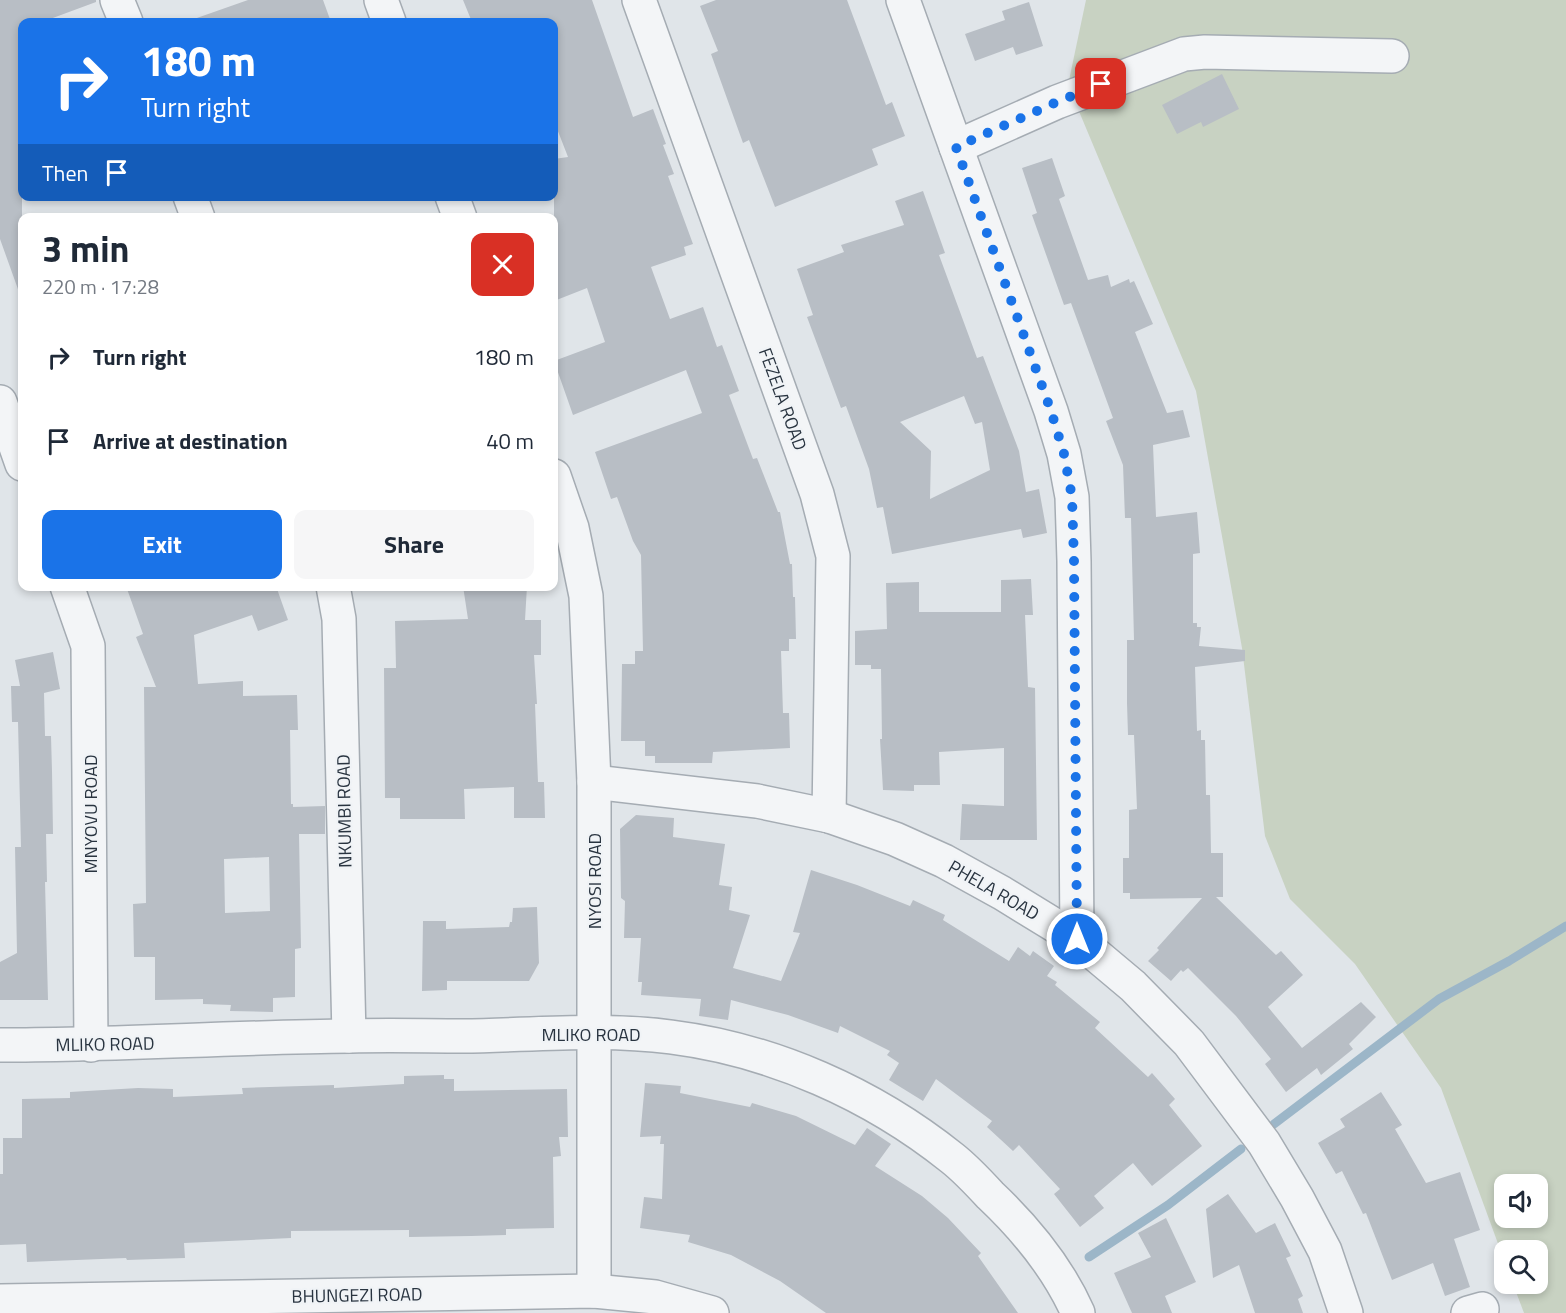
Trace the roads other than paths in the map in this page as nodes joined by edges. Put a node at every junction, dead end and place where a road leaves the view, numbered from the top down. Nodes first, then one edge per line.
1 (117, 0) edge
2 (381, 0) edge
3 (639, 0) edge
4 (903, 0) edge
5 (124, 18) edge
6 (388, 18) edge
7 (1392, 57) dead end
8 (956, 147) junction
9 (0, 402) edge
10 (18, 453) edge
11 (558, 488) edge
12 (69, 591) edge
13 (334, 591) edge
14 (594, 782) junction
15 (829, 816) junction
16 (1077, 939) junction
17 (594, 1033) junction
18 (349, 1036) junction
19 (0, 1045) edge
20 (91, 1045) junction
21 (594, 1291) junction
22 (0, 1302) edge
23 (179, 1305) edge
24 (712, 1313) edge
25 (1078, 1313) edge
26 (1346, 1313) edge

1 - 5 street
2 - 6 street
3 - 15 street, FEZELA ROAD
4 - 8 street
7 - 8 street
8 - 16 street
9 - 10 street
11 - 14 street, NYOSI ROAD
12 - 20 street, MNYOVU ROAD
13 - 18 street, NKUMBI ROAD
14 - 15 street, PHELA ROAD
14 - 17 street, NYOSI ROAD
15 - 16 street, PHELA ROAD
16 - 26 street, PHELA ROAD
17 - 18 street, MLIKO ROAD
17 - 21 street, NYOSI ROAD
17 - 25 street, MLIKO ROAD
18 - 20 street, MLIKO ROAD
19 - 20 street, MLIKO ROAD
21 - 23 street, BHUNGEZI ROAD
21 - 24 street, BHUNGEZI ROAD
22 - 23 street, BHUNGEZI ROAD

